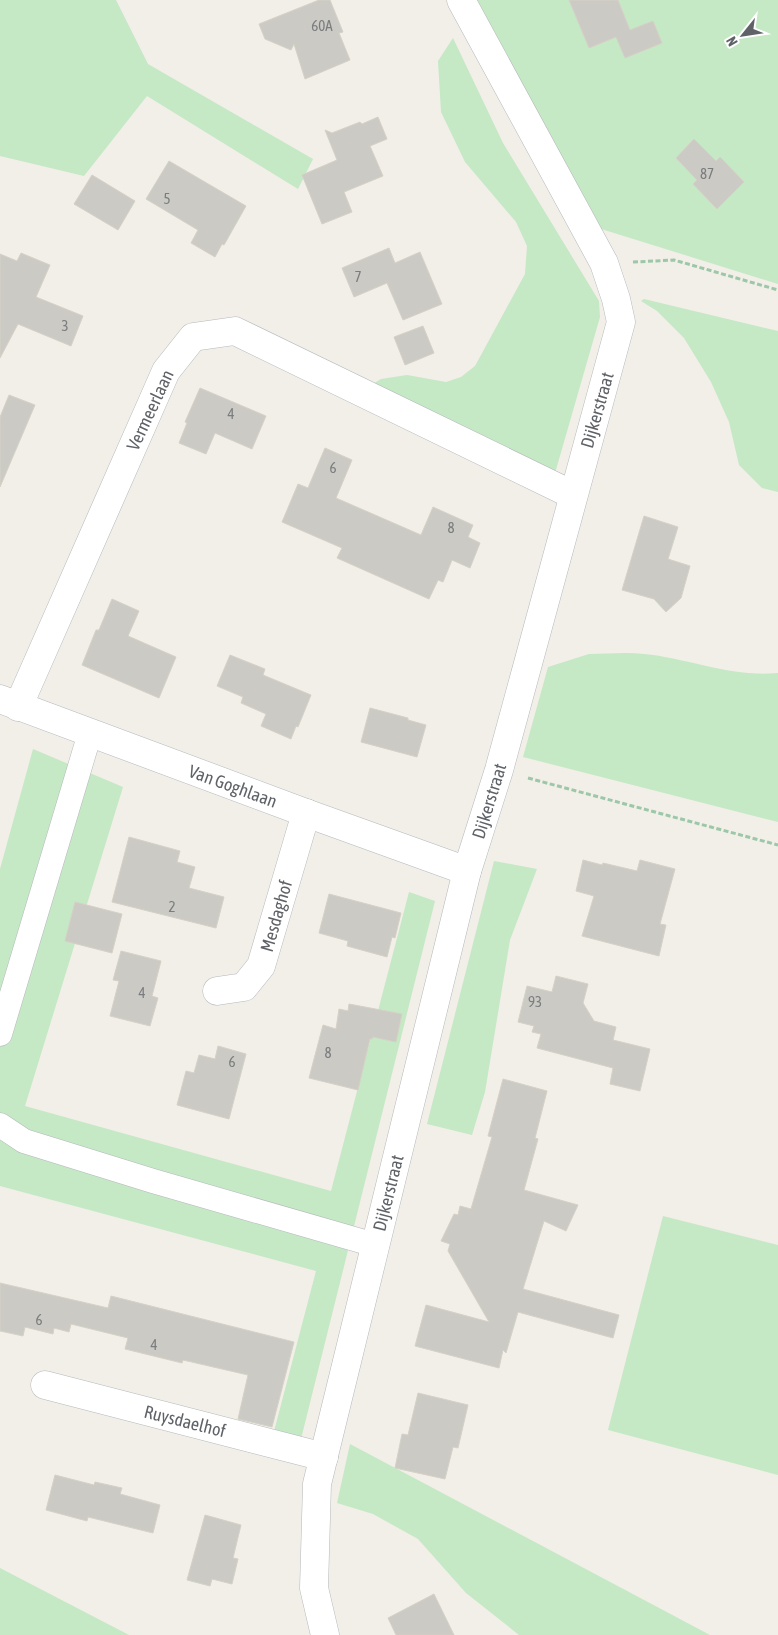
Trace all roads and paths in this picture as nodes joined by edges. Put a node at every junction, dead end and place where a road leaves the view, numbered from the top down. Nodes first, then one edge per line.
1 (461, 0) edge
2 (604, 263) junction
3 (778, 290) edge
4 (574, 495) junction
5 (9, 703) edge
6 (90, 733) junction
7 (499, 770) junction
8 (306, 813) junction
9 (778, 845) edge
10 (467, 871) junction
11 (217, 992) dead end
12 (0, 1034) edge
13 (0, 1125) edge
14 (375, 1245) junction
15 (45, 1385) dead end
16 (324, 1457) junction
17 (325, 1635) edge

1 - 2 street, Dijkerstraat
2 - 3 path
2 - 4 street, Dijkerstraat
4 - 5 street, Vermeerlaan
4 - 7 street, Dijkerstraat
5 - 6 street, Van Goghlaan
6 - 8 street, Van Goghlaan
6 - 12 street
7 - 9 path
7 - 10 street, Dijkerstraat
8 - 10 street, Van Goghlaan
8 - 11 street, Mesdaghof
10 - 14 street, Dijkerstraat
13 - 14 street
14 - 16 street, Dijkerstraat
15 - 16 street, Ruysdaelhof
16 - 17 street, Dijkerstraat

